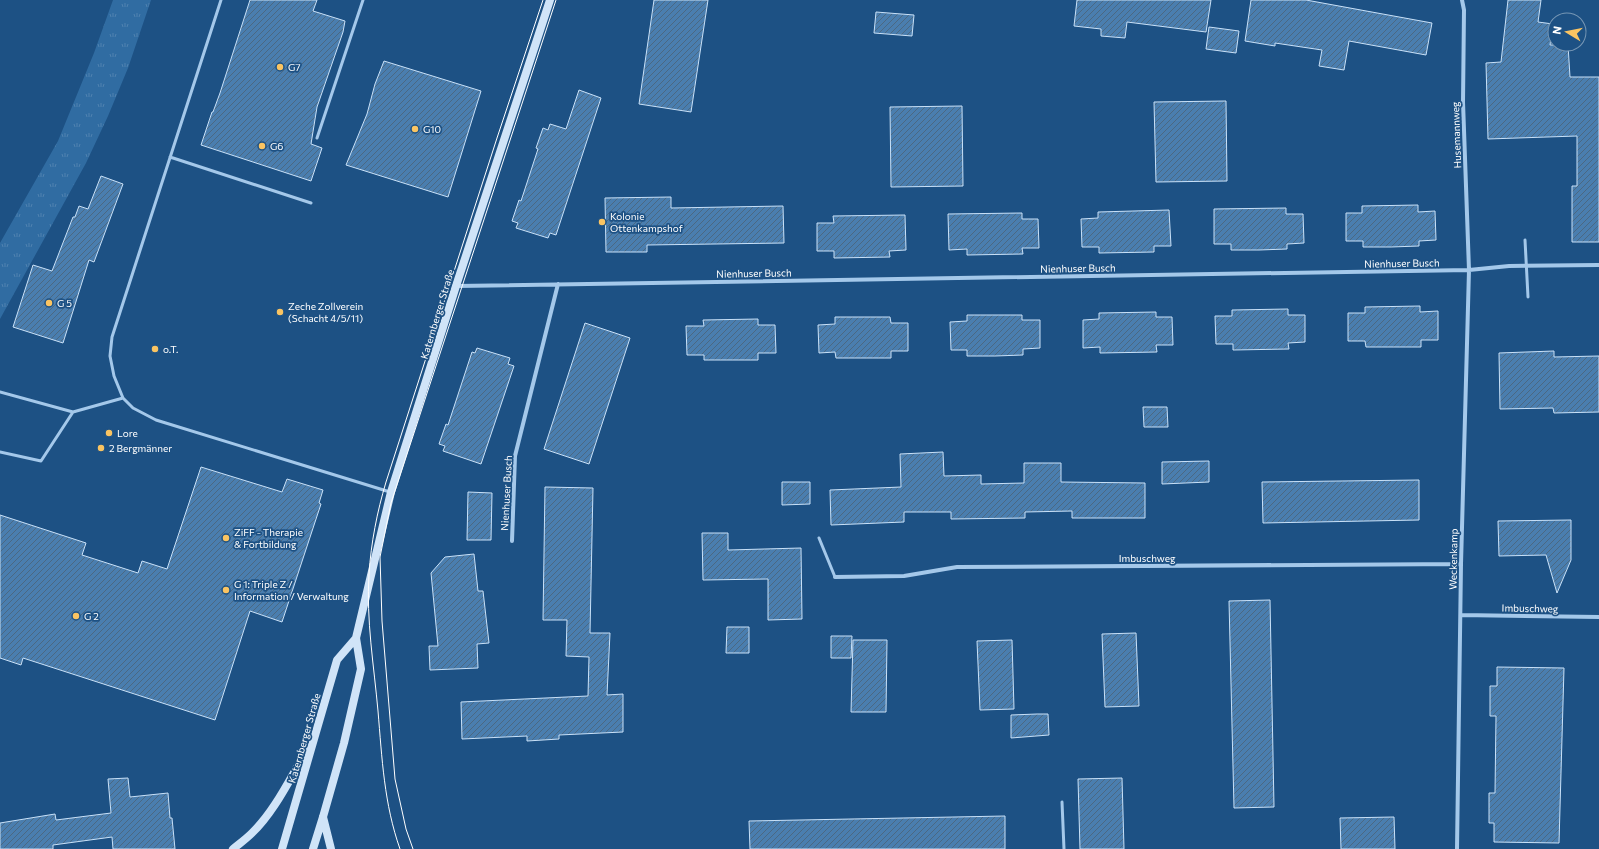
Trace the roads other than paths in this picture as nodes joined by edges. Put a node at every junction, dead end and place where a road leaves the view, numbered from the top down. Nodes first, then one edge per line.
1 (221, 0) edge
2 (362, 0) edge
3 (550, 0) edge
4 (1462, 0) edge
5 (318, 138) dead end
6 (170, 157) junction
7 (311, 203) dead end
8 (1525, 240) dead end
9 (1599, 265) edge
10 (1527, 266) junction
11 (1469, 270) junction
12 (558, 284) junction
13 (456, 286) junction
14 (1528, 297) dead end
15 (0, 392) edge
16 (124, 398) junction
17 (73, 412) junction
18 (0, 452) edge
19 (391, 492) junction
20 (819, 538) dead end
21 (512, 541) dead end
22 (1461, 564) junction
23 (834, 577) joint
24 (1461, 615) junction
25 (1599, 617) edge
26 (356, 638) junction
27 (314, 737) junction
28 (1062, 802) dead end
29 (324, 816) junction
30 (233, 849) edge
31 (282, 849) edge
32 (313, 849) edge
33 (331, 849) edge
34 (1064, 849) edge
35 (1457, 849) edge

1 - 6 lane
2 - 5 lane
3 - 13 main road, Katernberger Straße
4 - 11 street, Husemannweg
6 - 7 lane
6 - 16 lane
8 - 10 lane
9 - 10 street, Nienhuser Busch
10 - 11 street, Nienhuser Busch
10 - 14 lane
11 - 12 street, Nienhuser Busch
11 - 22 street, Weckenkamp
12 - 13 street, Nienhuser Busch
12 - 21 street, Nienhuser Busch
13 - 19 main road, Katernberger Straße
15 - 17 lane
16 - 17 lane
16 - 19 lane
17 - 18 lane
19 - 26 main road, Katernberger Straße
20 - 23 lane
22 - 23 street, Imbuschweg
22 - 24 street, Weckenkamp
24 - 25 street, Imbuschweg
24 - 35 street, Weckenkamp
26 - 27 main road, Katernberger Straße
26 - 29 main road, Katernberger Straße
27 - 30 main road
27 - 31 main road, Katernberger Straße
28 - 34 lane
29 - 32 main road, Katernberger Straße
29 - 33 main road

